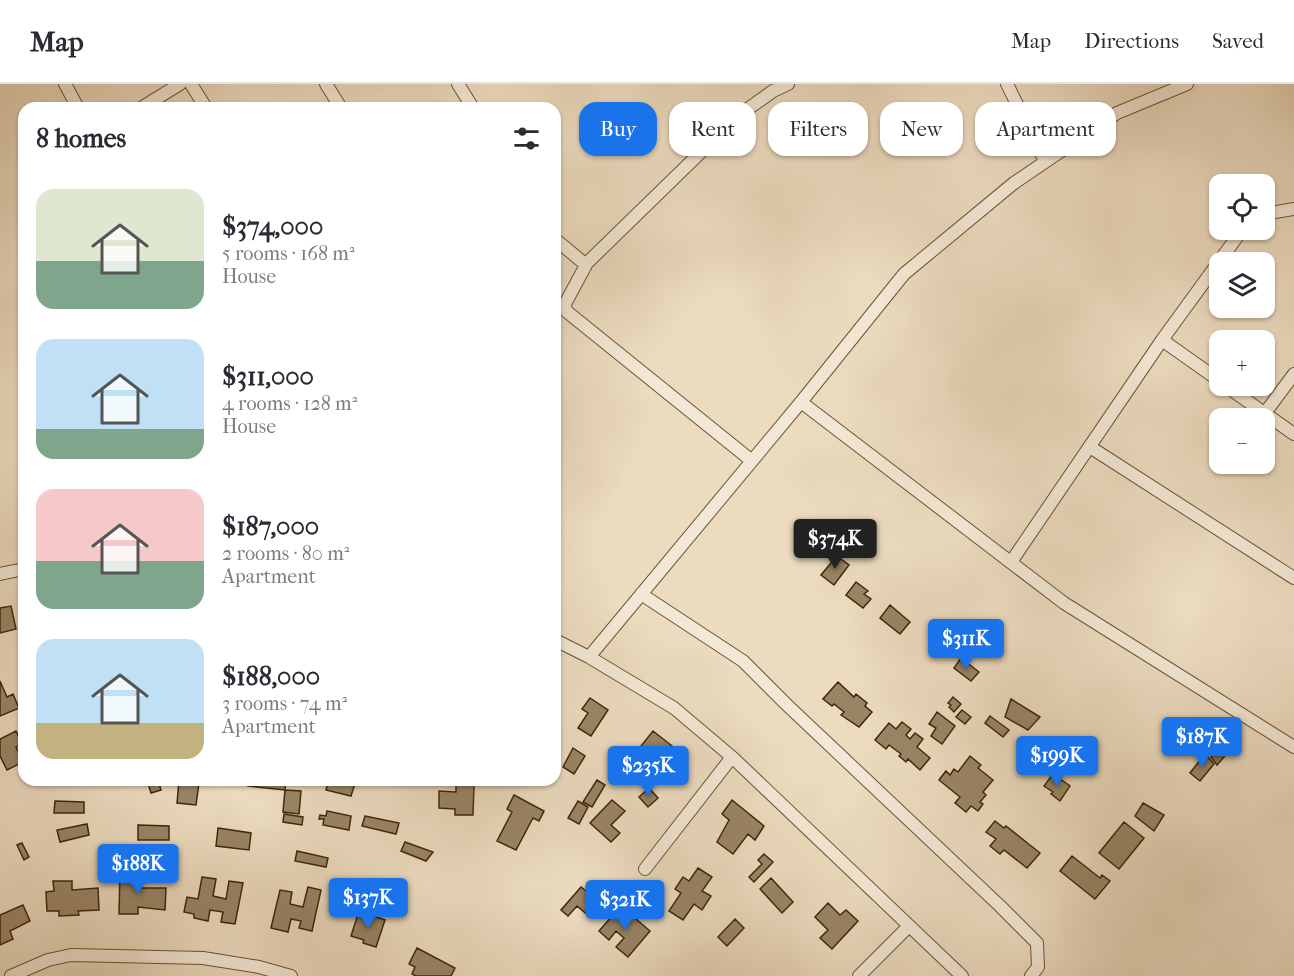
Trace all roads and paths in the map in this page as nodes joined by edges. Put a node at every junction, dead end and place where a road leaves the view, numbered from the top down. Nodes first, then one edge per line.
1 (65, 84) edge
2 (180, 84) edge
3 (191, 84) edge
4 (327, 84) edge
5 (458, 84) edge
6 (788, 84) edge
7 (1007, 84) edge
8 (1187, 84) edge
9 (75, 102) edge
10 (151, 102) edge
11 (202, 102) edge
12 (338, 102) edge
13 (469, 102) edge
14 (1045, 161) junction
15 (1294, 209) edge
16 (1275, 212) edge
17 (1235, 240) edge
18 (561, 244) edge
19 (586, 264) junction
20 (1162, 340) junction
21 (1209, 373) edge
22 (1294, 374) edge
23 (1240, 396) edge
24 (801, 402) junction
25 (1258, 408) edge
26 (1269, 408) edge
27 (1275, 420) edge
28 (1294, 434) edge
29 (1090, 447) junction
30 (752, 461) junction
31 (1011, 562) junction
32 (18, 570) edge
33 (0, 574) edge
34 (1294, 578) edge
35 (641, 594) junction
36 (561, 643) edge
37 (589, 657) junction
38 (1294, 747) edge
39 (732, 757) junction
40 (645, 869) dead end
41 (909, 926) junction
42 (11, 976) edge
43 (291, 976) edge
44 (859, 976) edge
45 (962, 976) edge
46 (1031, 976) edge

1 - 9 street
2 - 10 street
3 - 11 street
4 - 12 street
5 - 13 street
6 - 19 street
7 - 14 street
8 - 14 street
14 - 24 street
15 - 16 street
17 - 20 street
18 - 19 street
19 - 30 street
20 - 21 street
20 - 29 street
22 - 26 street
23 - 25 street
24 - 30 street
24 - 31 street
27 - 28 street
29 - 31 street
29 - 34 street
30 - 35 street
31 - 38 street
32 - 33 street
35 - 37 street
35 - 46 street
36 - 37 street
37 - 39 street
39 - 40 street
39 - 41 street
41 - 44 street
41 - 45 street
42 - 43 street

